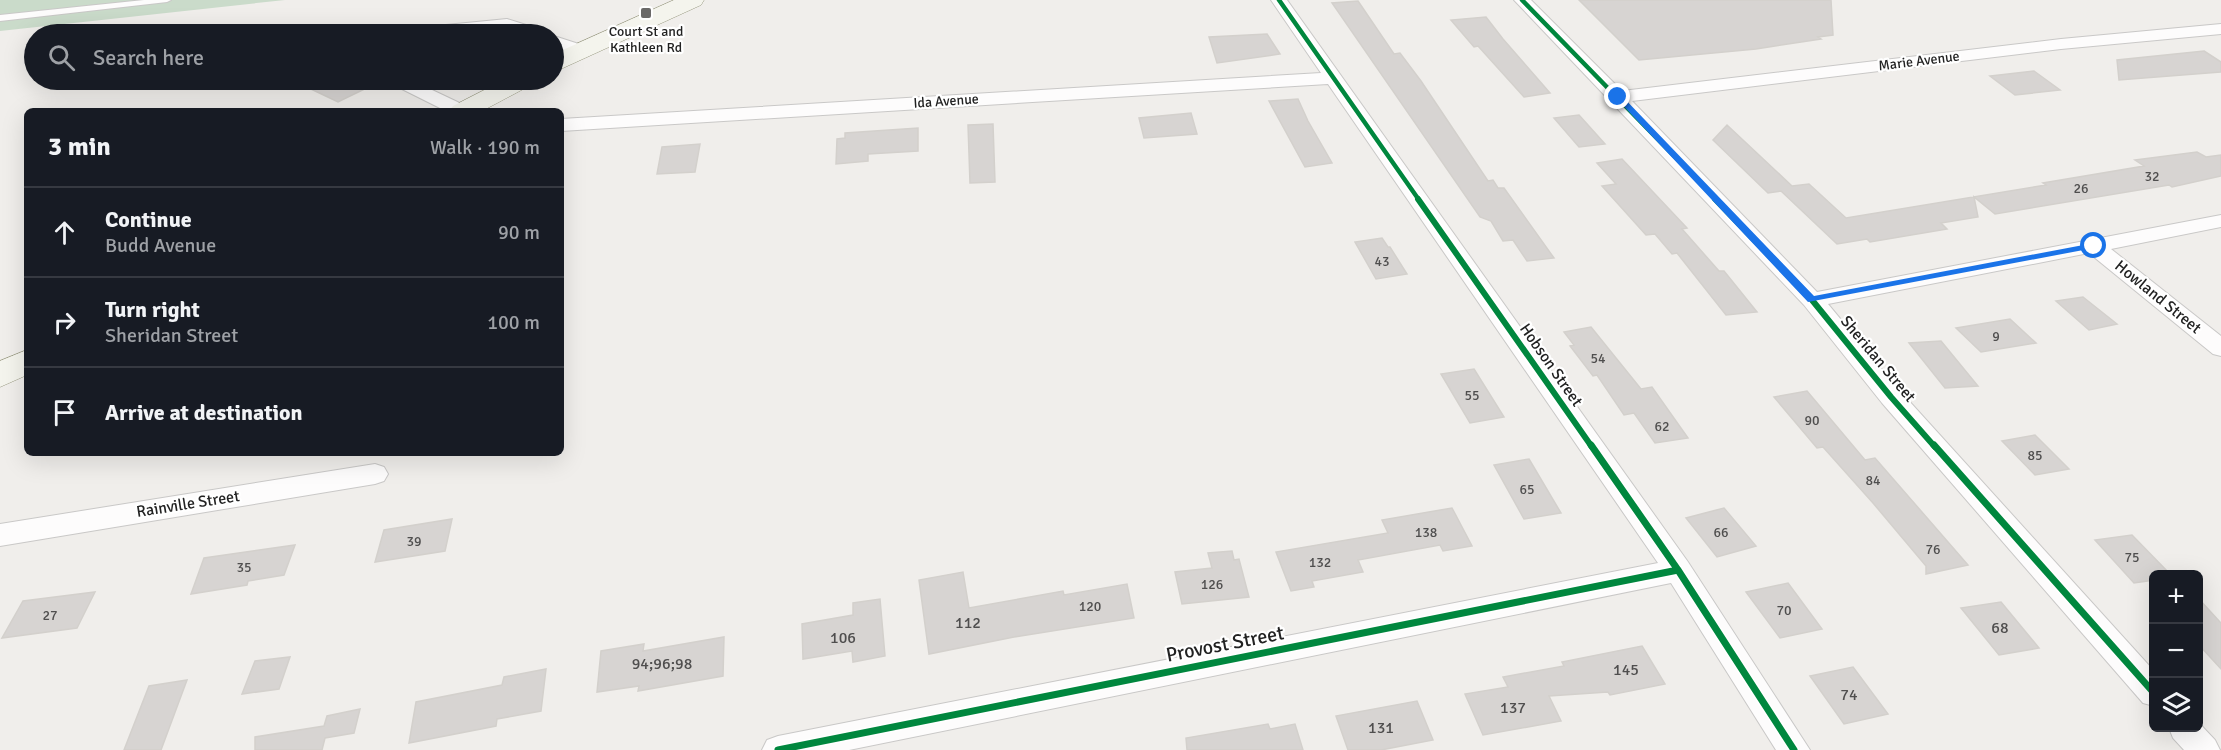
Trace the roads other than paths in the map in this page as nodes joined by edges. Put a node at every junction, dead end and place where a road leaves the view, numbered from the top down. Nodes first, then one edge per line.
1 (166, 0) edge
2 (1279, 0) edge
3 (1522, 0) edge
4 (685, 1) edge
5 (0, 18) edge
6 (2221, 29) edge
7 (564, 45) edge
8 (579, 50) junction
9 (564, 58) edge
10 (1332, 78) junction
11 (419, 90) edge
12 (503, 90) edge
13 (1618, 97) junction
14 (456, 108) edge
15 (468, 108) edge
16 (564, 125) edge
17 (2221, 221) edge
18 (2094, 246) junction
19 (1812, 300) junction
20 (2221, 348) edge
21 (24, 363) edge
22 (0, 375) edge
23 (375, 474) dead end
24 (0, 535) edge
25 (1678, 570) junction
26 (2149, 687) edge
27 (2188, 732) edge
28 (778, 750) edge
29 (1794, 750) edge
30 (2204, 750) edge

1 - 5 lane
2 - 10 street, Hobson Street
3 - 13 street, Sheridan Street
4 - 8 street
6 - 13 street, Marie Avenue
7 - 8 street
8 - 9 street
10 - 16 street, Ida Avenue
10 - 25 street, Hobson Street
11 - 14 street
12 - 15 street
13 - 19 street, Sheridan Street
17 - 18 street
18 - 19 street
18 - 20 street, Howland Street
19 - 26 street, Sheridan Street
21 - 22 street
23 - 24 street, Rainville Street
25 - 28 street, Provost Street
25 - 29 street, Hobson Street
27 - 30 street

